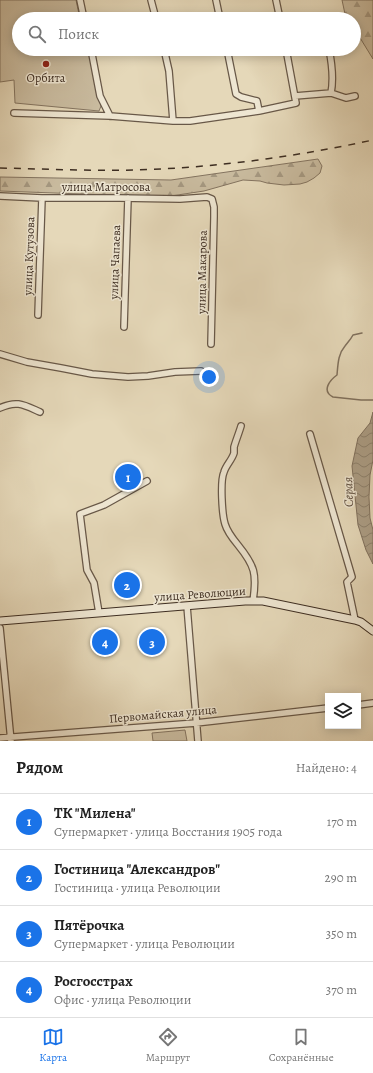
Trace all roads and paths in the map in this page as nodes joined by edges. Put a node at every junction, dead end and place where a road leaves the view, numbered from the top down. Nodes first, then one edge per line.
1 (80, 0) edge
2 (151, 0) edge
3 (216, 0) edge
4 (276, 0) edge
5 (83, 12) edge
6 (154, 12) edge
7 (219, 12) edge
8 (279, 12) edge
9 (92, 56) edge
10 (166, 56) edge
11 (228, 56) edge
12 (287, 56) edge
13 (330, 56) edge
14 (331, 93) junction
15 (295, 96) junction
16 (355, 96) dead end
17 (259, 111) junction
18 (14, 113) dead end
19 (110, 116) junction
20 (173, 121) junction
21 (0, 196) edge
22 (42, 198) junction
23 (128, 198) junction
24 (212, 199) joint
25 (38, 315) dead end
26 (124, 327) dead end
27 (211, 344) dead end
28 (0, 354) edge
29 (201, 371) dead end
30 (0, 408) edge
31 (40, 412) dead end
32 (241, 426) dead end
33 (310, 434) dead end
34 (147, 481) dead end
35 (253, 601) junction
36 (186, 606) junction
37 (99, 613) junction
38 (355, 620) junction
39 (0, 621) edge
40 (0, 628) edge
41 (373, 631) edge
42 (373, 703) edge
43 (361, 705) edge
44 (325, 708) edge
45 (196, 723) junction
46 (0, 738) edge
47 (11, 739) edge
48 (198, 741) edge

1 - 5 street
2 - 6 street
3 - 7 street
4 - 8 street
9 - 19 street
10 - 20 street
11 - 17 street
12 - 15 street
13 - 14 street
14 - 15 street
14 - 16 street
15 - 17 street
17 - 20 street
18 - 19 street
19 - 20 street
21 - 22 street, улица Матросова
22 - 23 street, улица Матросова
22 - 25 street, улица Кутузова
23 - 24 street, улица Матросова
23 - 26 street, улица Чапаева
24 - 27 street, улица Макарова
28 - 29 street
30 - 31 street
32 - 35 street
33 - 38 street
34 - 37 street
35 - 36 main road, улица Революции
35 - 38 main road, улица Революции
36 - 37 main road, улица Революции
36 - 45 street
37 - 39 main road, улица Революции
38 - 41 main road, улица Революции
40 - 47 street
42 - 43 street
44 - 45 street, Первомайская улица
45 - 47 street, Первомайская улица
45 - 48 street
46 - 47 street, Первомайская улица

